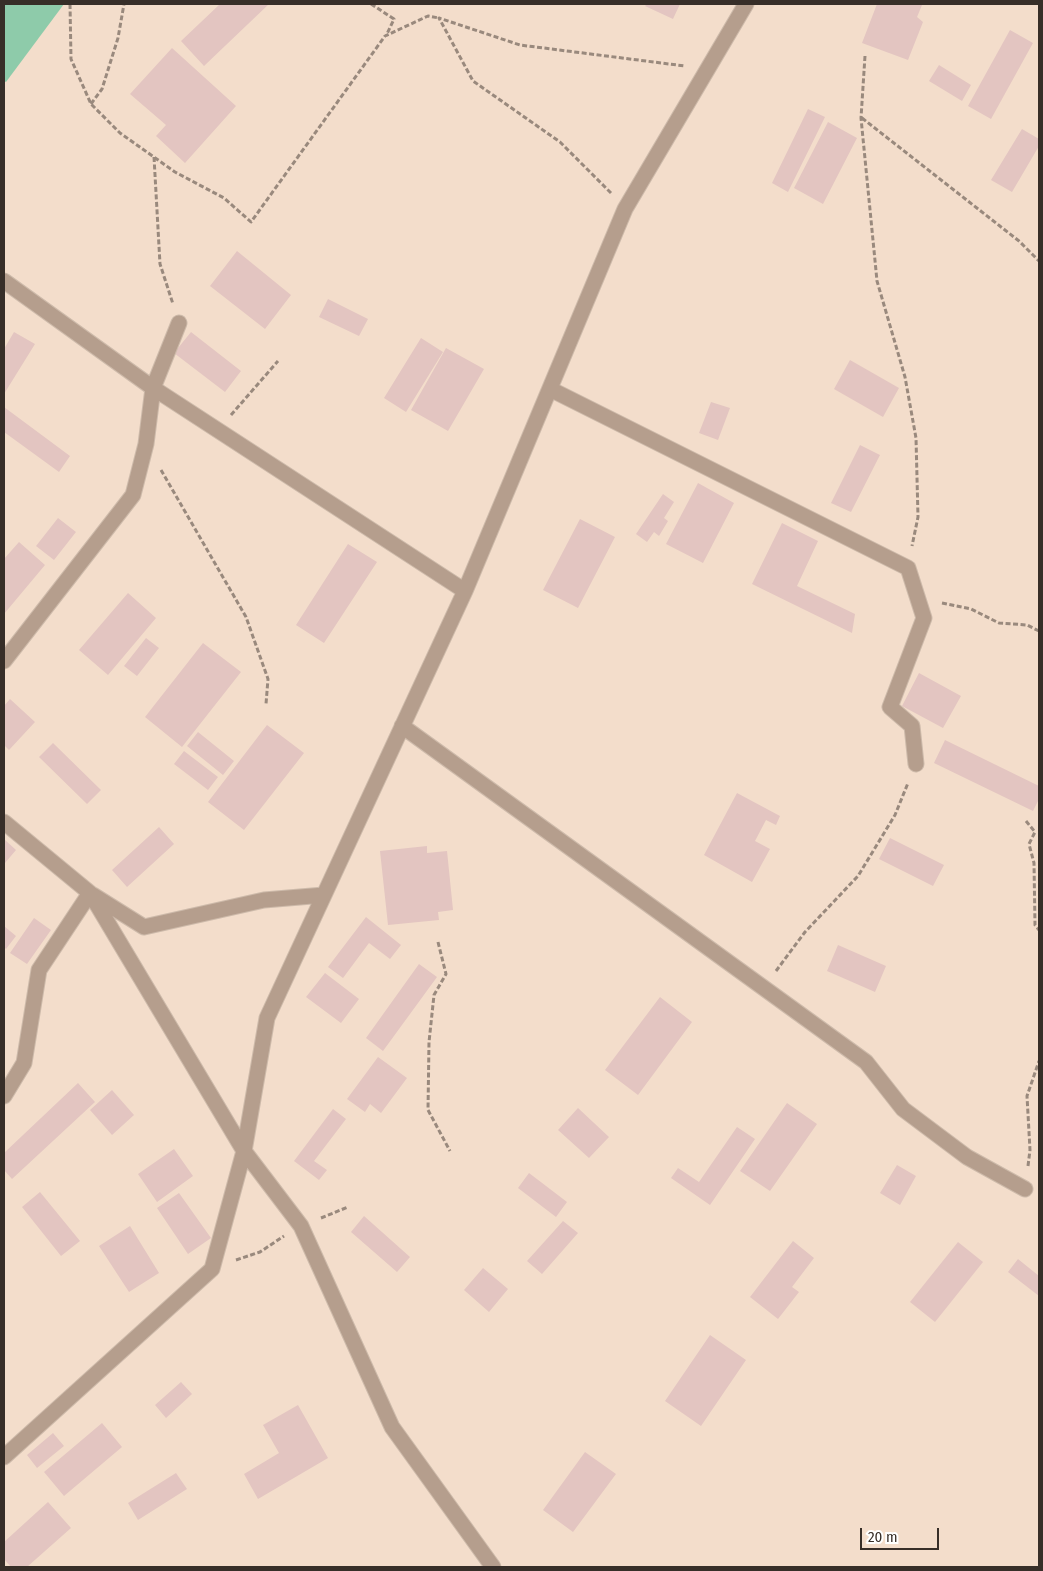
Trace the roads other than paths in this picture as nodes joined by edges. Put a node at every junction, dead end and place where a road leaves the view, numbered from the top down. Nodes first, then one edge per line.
1 (746, 4) edge
2 (4, 281) edge
3 (179, 323) road end
4 (154, 388) junction
5 (550, 389) junction
6 (465, 591) junction
7 (4, 661) edge
8 (402, 726) junction
9 (916, 764) road end
10 (4, 822) edge
11 (90, 893) junction
12 (324, 895) junction
13 (4, 1096) edge
14 (244, 1151) junction
15 (1025, 1189) road end
16 (4, 1457) edge
17 (493, 1567) edge

1 - 5 street
2 - 4 street
3 - 4 street
4 - 6 street
4 - 7 street
5 - 6 street
5 - 9 street
6 - 8 street
8 - 12 street
8 - 15 street
10 - 11 street
11 - 12 street
11 - 13 street
11 - 14 street
12 - 14 street
14 - 16 street
14 - 17 street

